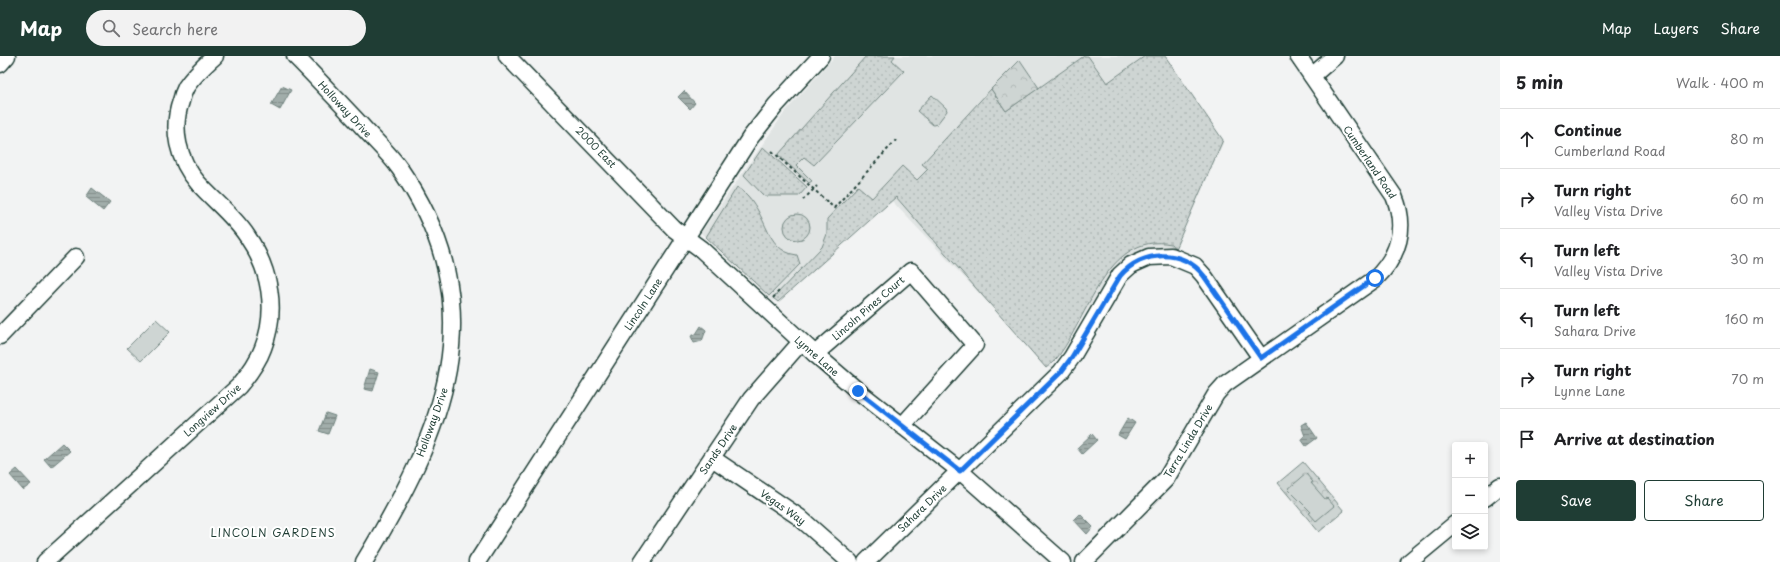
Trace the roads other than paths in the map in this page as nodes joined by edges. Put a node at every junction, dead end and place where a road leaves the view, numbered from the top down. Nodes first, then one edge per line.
1 (7, 56) edge
2 (215, 56) edge
3 (295, 56) edge
4 (821, 56) edge
5 (1298, 56) edge
6 (1335, 56) edge
7 (511, 57) edge
8 (0, 64) edge
9 (1312, 76) junction
10 (686, 238) junction
11 (76, 257) dead end
12 (0, 336) edge
13 (801, 342) junction
14 (815, 354) junction
15 (1261, 358) junction
16 (902, 426) junction
17 (712, 458) junction
18 (960, 471) junction
19 (1500, 486) edge
20 (1488, 496) edge
21 (1452, 526) edge
22 (45, 562) edge
23 (364, 562) edge
24 (477, 562) edge
25 (642, 562) edge
26 (850, 562) edge
27 (866, 562) edge
28 (1063, 562) edge
29 (1084, 562) edge
30 (1409, 562) edge

1 - 8 street
2 - 22 street, Longview Drive
3 - 23 street, Holloway Drive
4 - 10 street, Lincoln Lane
5 - 9 street, Cumberland Road
6 - 9 street
7 - 10 street, 2000 East
9 - 15 street, Cumberland Road
10 - 13 street, Lynne Lane
10 - 24 street, Lincoln Lane
11 - 12 street
13 - 14 street, Lynne Lane
13 - 17 street, Sands Drive
14 - 16 street, Lynne Lane
14 - 16 street, Lincoln Pines Court
15 - 18 street, Sahara Drive
15 - 29 street, Terra Linda Drive
16 - 18 street, Lynne Lane
17 - 25 street, Sands Drive
17 - 26 street, Vegas Way
18 - 27 street, Sahara Drive
18 - 28 street, Lynne Lane
19 - 20 street
21 - 30 street

